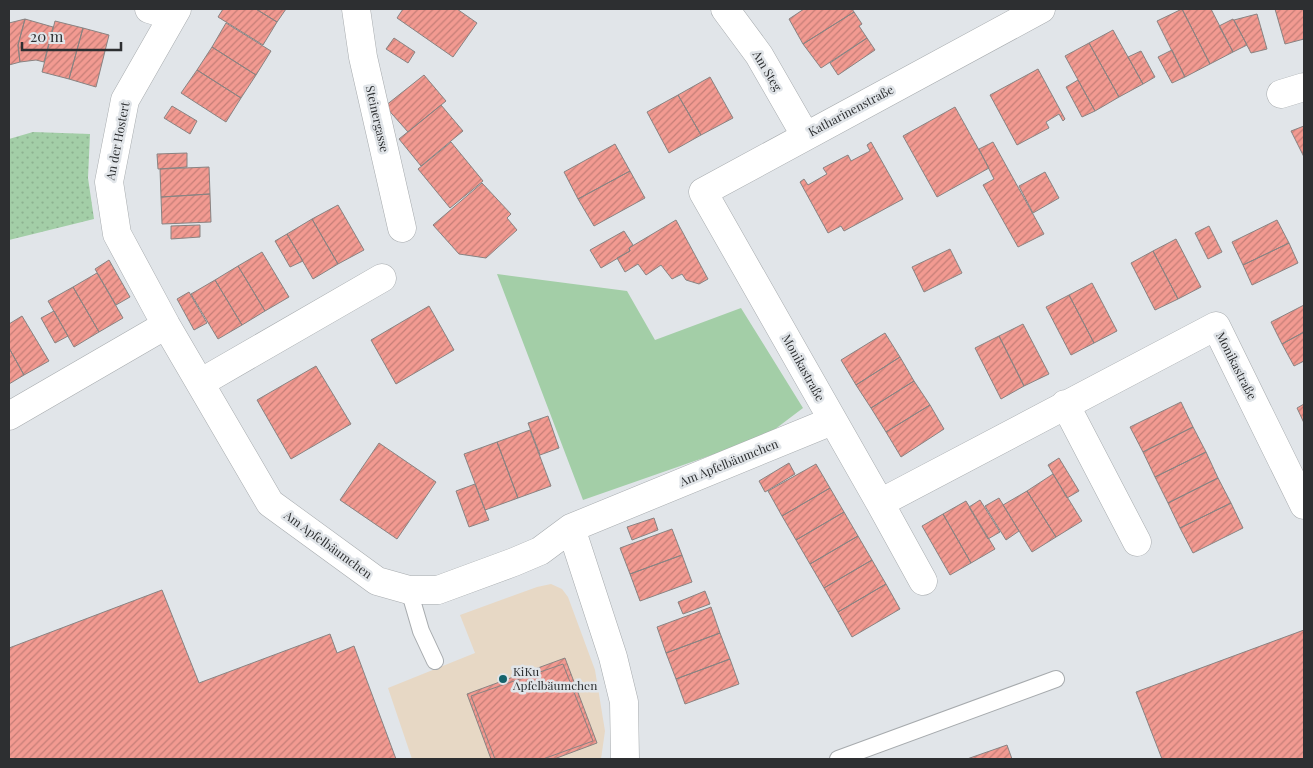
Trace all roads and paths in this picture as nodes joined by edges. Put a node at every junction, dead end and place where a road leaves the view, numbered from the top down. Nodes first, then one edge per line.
1 (356, 9) edge
2 (725, 9) edge
3 (1041, 9) edge
4 (166, 11) edge
5 (805, 135) junction
6 (402, 228) dead end
7 (728, 233) joint
8 (382, 278) dead end
9 (166, 325) junction
10 (200, 383) junction
11 (1065, 404) junction
12 (9, 416) edge
13 (832, 420) junction
14 (880, 502) junction
15 (1304, 505) edge
16 (571, 528) junction
17 (1137, 542) dead end
18 (923, 582) dead end
19 (408, 590) junction
20 (435, 661) dead end
21 (1056, 679) dead end
22 (624, 759) edge
23 (838, 759) edge

1 - 6 street, Steinergasse
2 - 5 street, Am Steg
3 - 5 street, Katharinenstraße
4 - 9 street, An der Hostert
5 - 7 street, Katharinenstraße
7 - 13 street, Monikastraße
8 - 10 street
9 - 10 street, Am Apfelbäumchen
9 - 12 street
10 - 19 street, Am Apfelbäumchen
11 - 14 street, Monikastraße
11 - 15 street, Monikastraße
11 - 17 street
13 - 14 street, Monikastraße
13 - 16 street, Am Apfelbäumchen
14 - 18 street, Monikastraße
16 - 19 street, Am Apfelbäumchen
16 - 22 street
19 - 20 lane
21 - 23 lane

